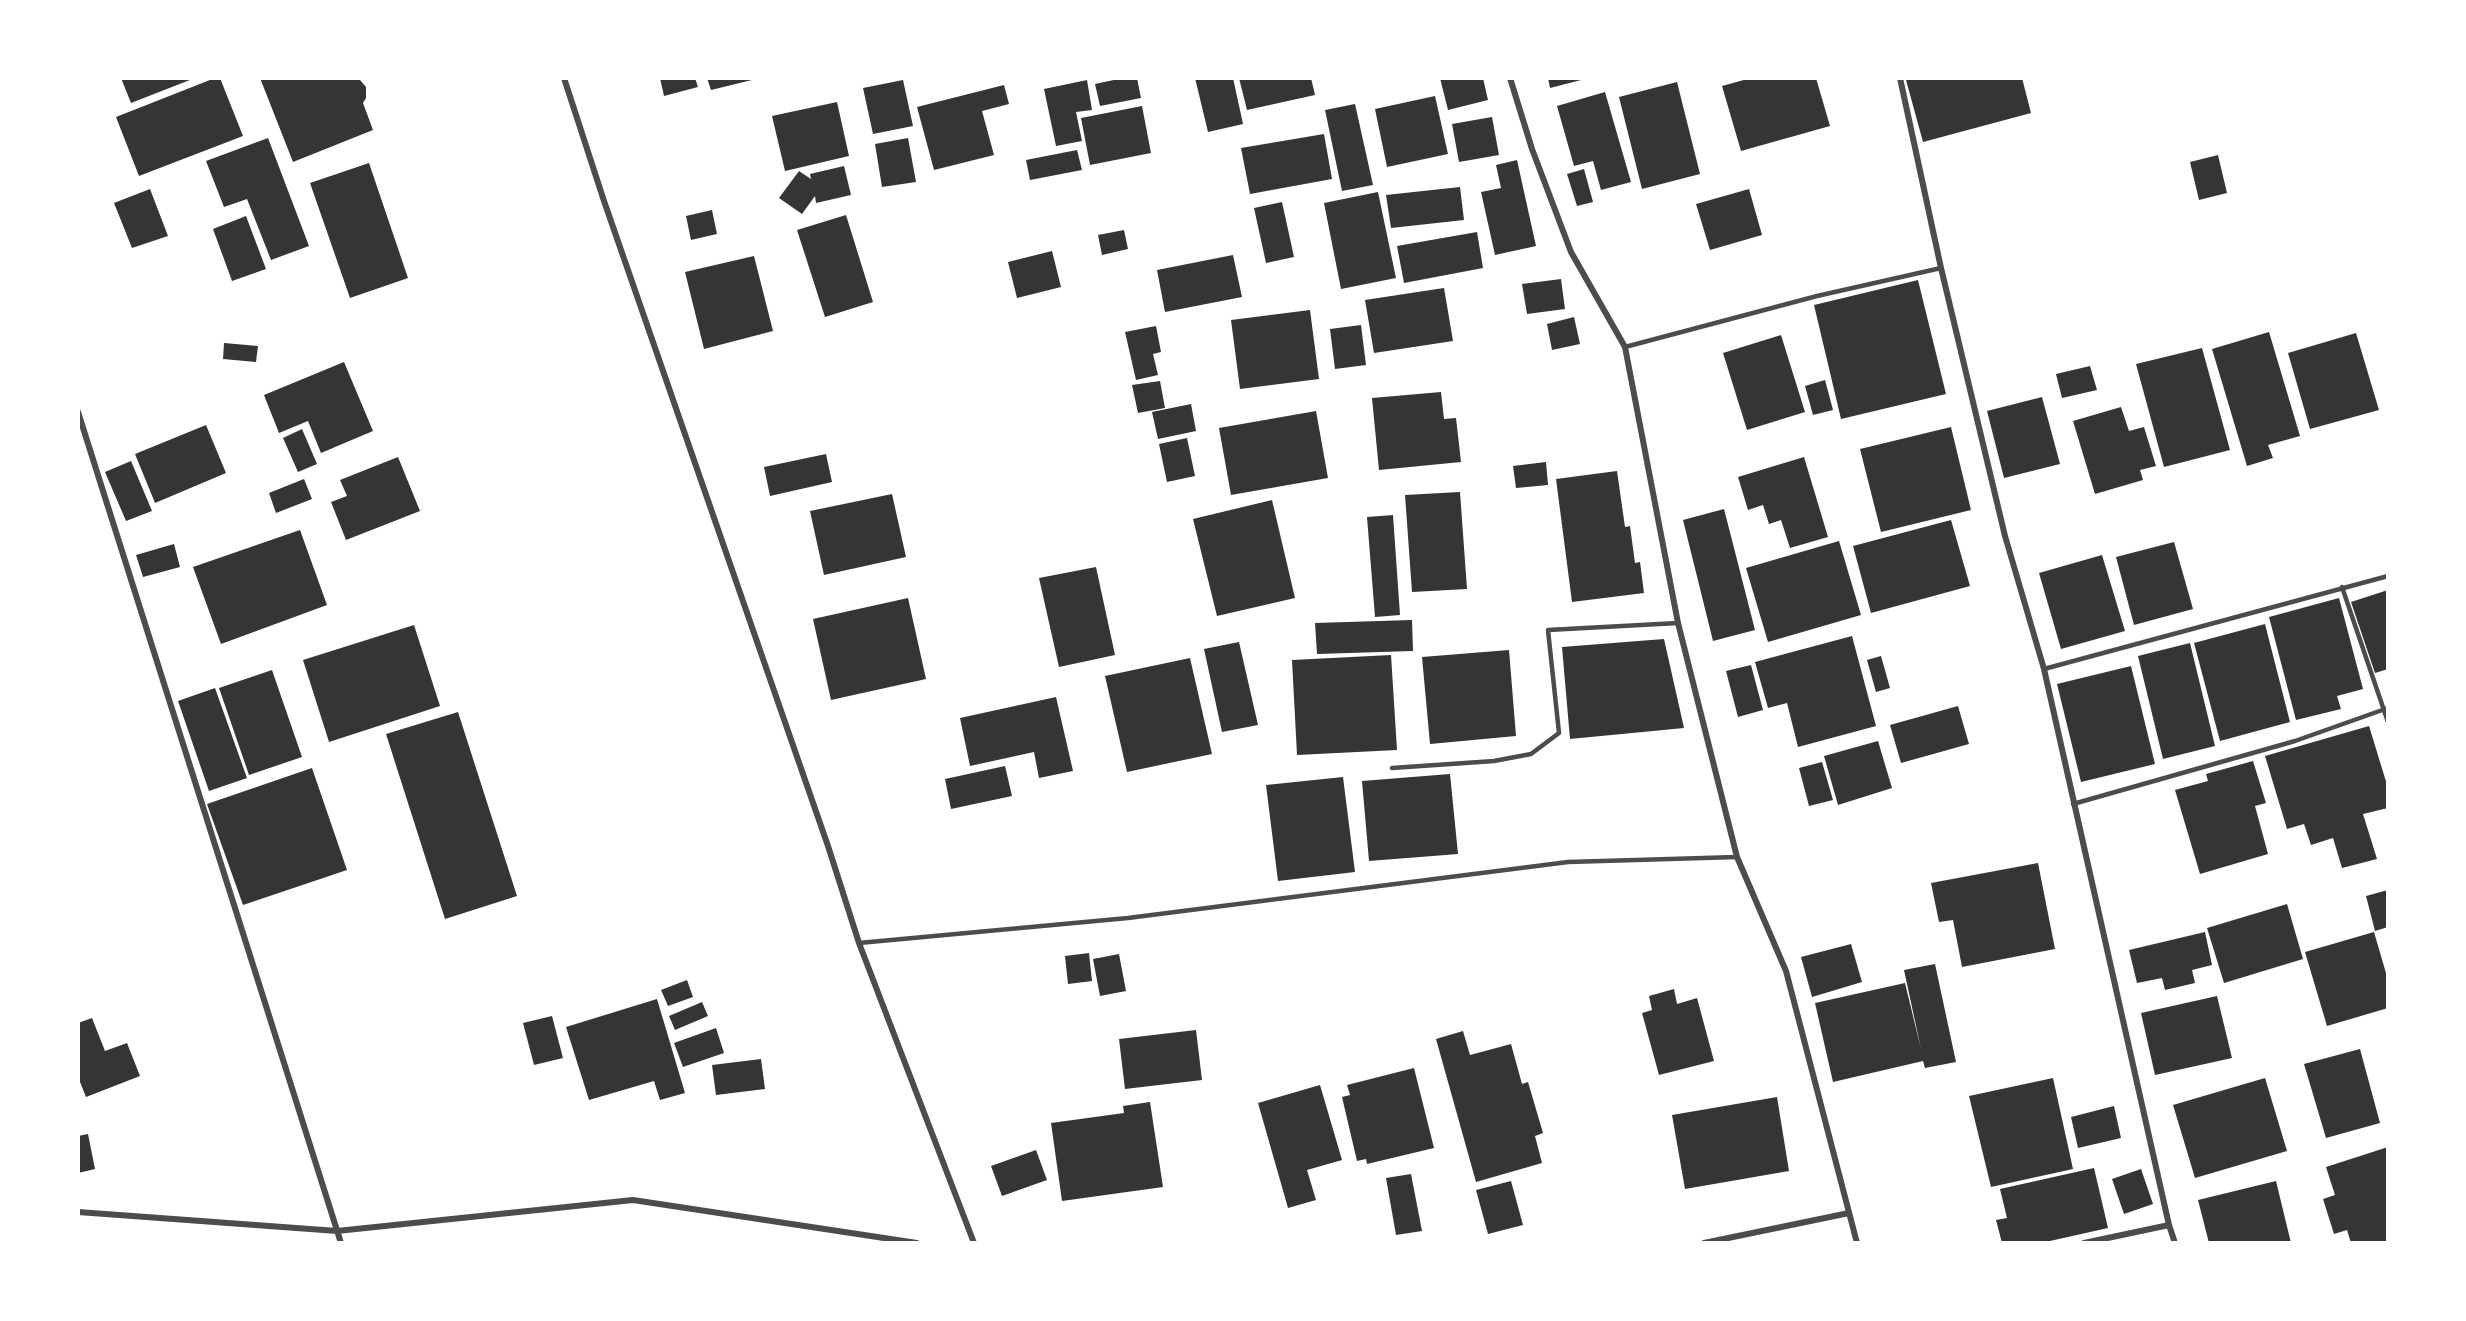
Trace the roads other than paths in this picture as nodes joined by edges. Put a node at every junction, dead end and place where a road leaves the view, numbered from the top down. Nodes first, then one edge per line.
1 (564, 78) edge
2 (1510, 78) edge
3 (1900, 78) edge
4 (1941, 268) junction
5 (1625, 347) junction
6 (78, 412) edge
7 (2388, 576) edge
8 (2342, 587) junction
9 (1678, 623) junction
10 (2044, 669) junction
11 (2386, 708) edge
12 (2388, 723) edge
13 (1392, 768) dead end
14 (2073, 804) junction
15 (1737, 857) junction
16 (859, 944) junction
17 (78, 1212) edge
18 (1849, 1213) junction
19 (2169, 1224) junction
20 (337, 1231) junction
21 (341, 1243) edge
22 (916, 1243) edge
23 (974, 1243) edge
24 (1704, 1243) edge
25 (1857, 1243) edge
26 (2084, 1243) edge
27 (2175, 1243) edge

1 - 16 street
2 - 5 street
3 - 4 street
4 - 5 lane
4 - 10 street
5 - 9 street
6 - 20 street
7 - 8 lane
8 - 10 lane
8 - 11 lane
9 - 13 lane
9 - 15 street
10 - 14 street
11 - 12 lane
11 - 14 lane
14 - 19 street
15 - 16 lane
15 - 18 street
16 - 23 street
17 - 20 street
18 - 24 street
18 - 25 street
19 - 26 street
19 - 27 street
20 - 21 street
20 - 22 street

